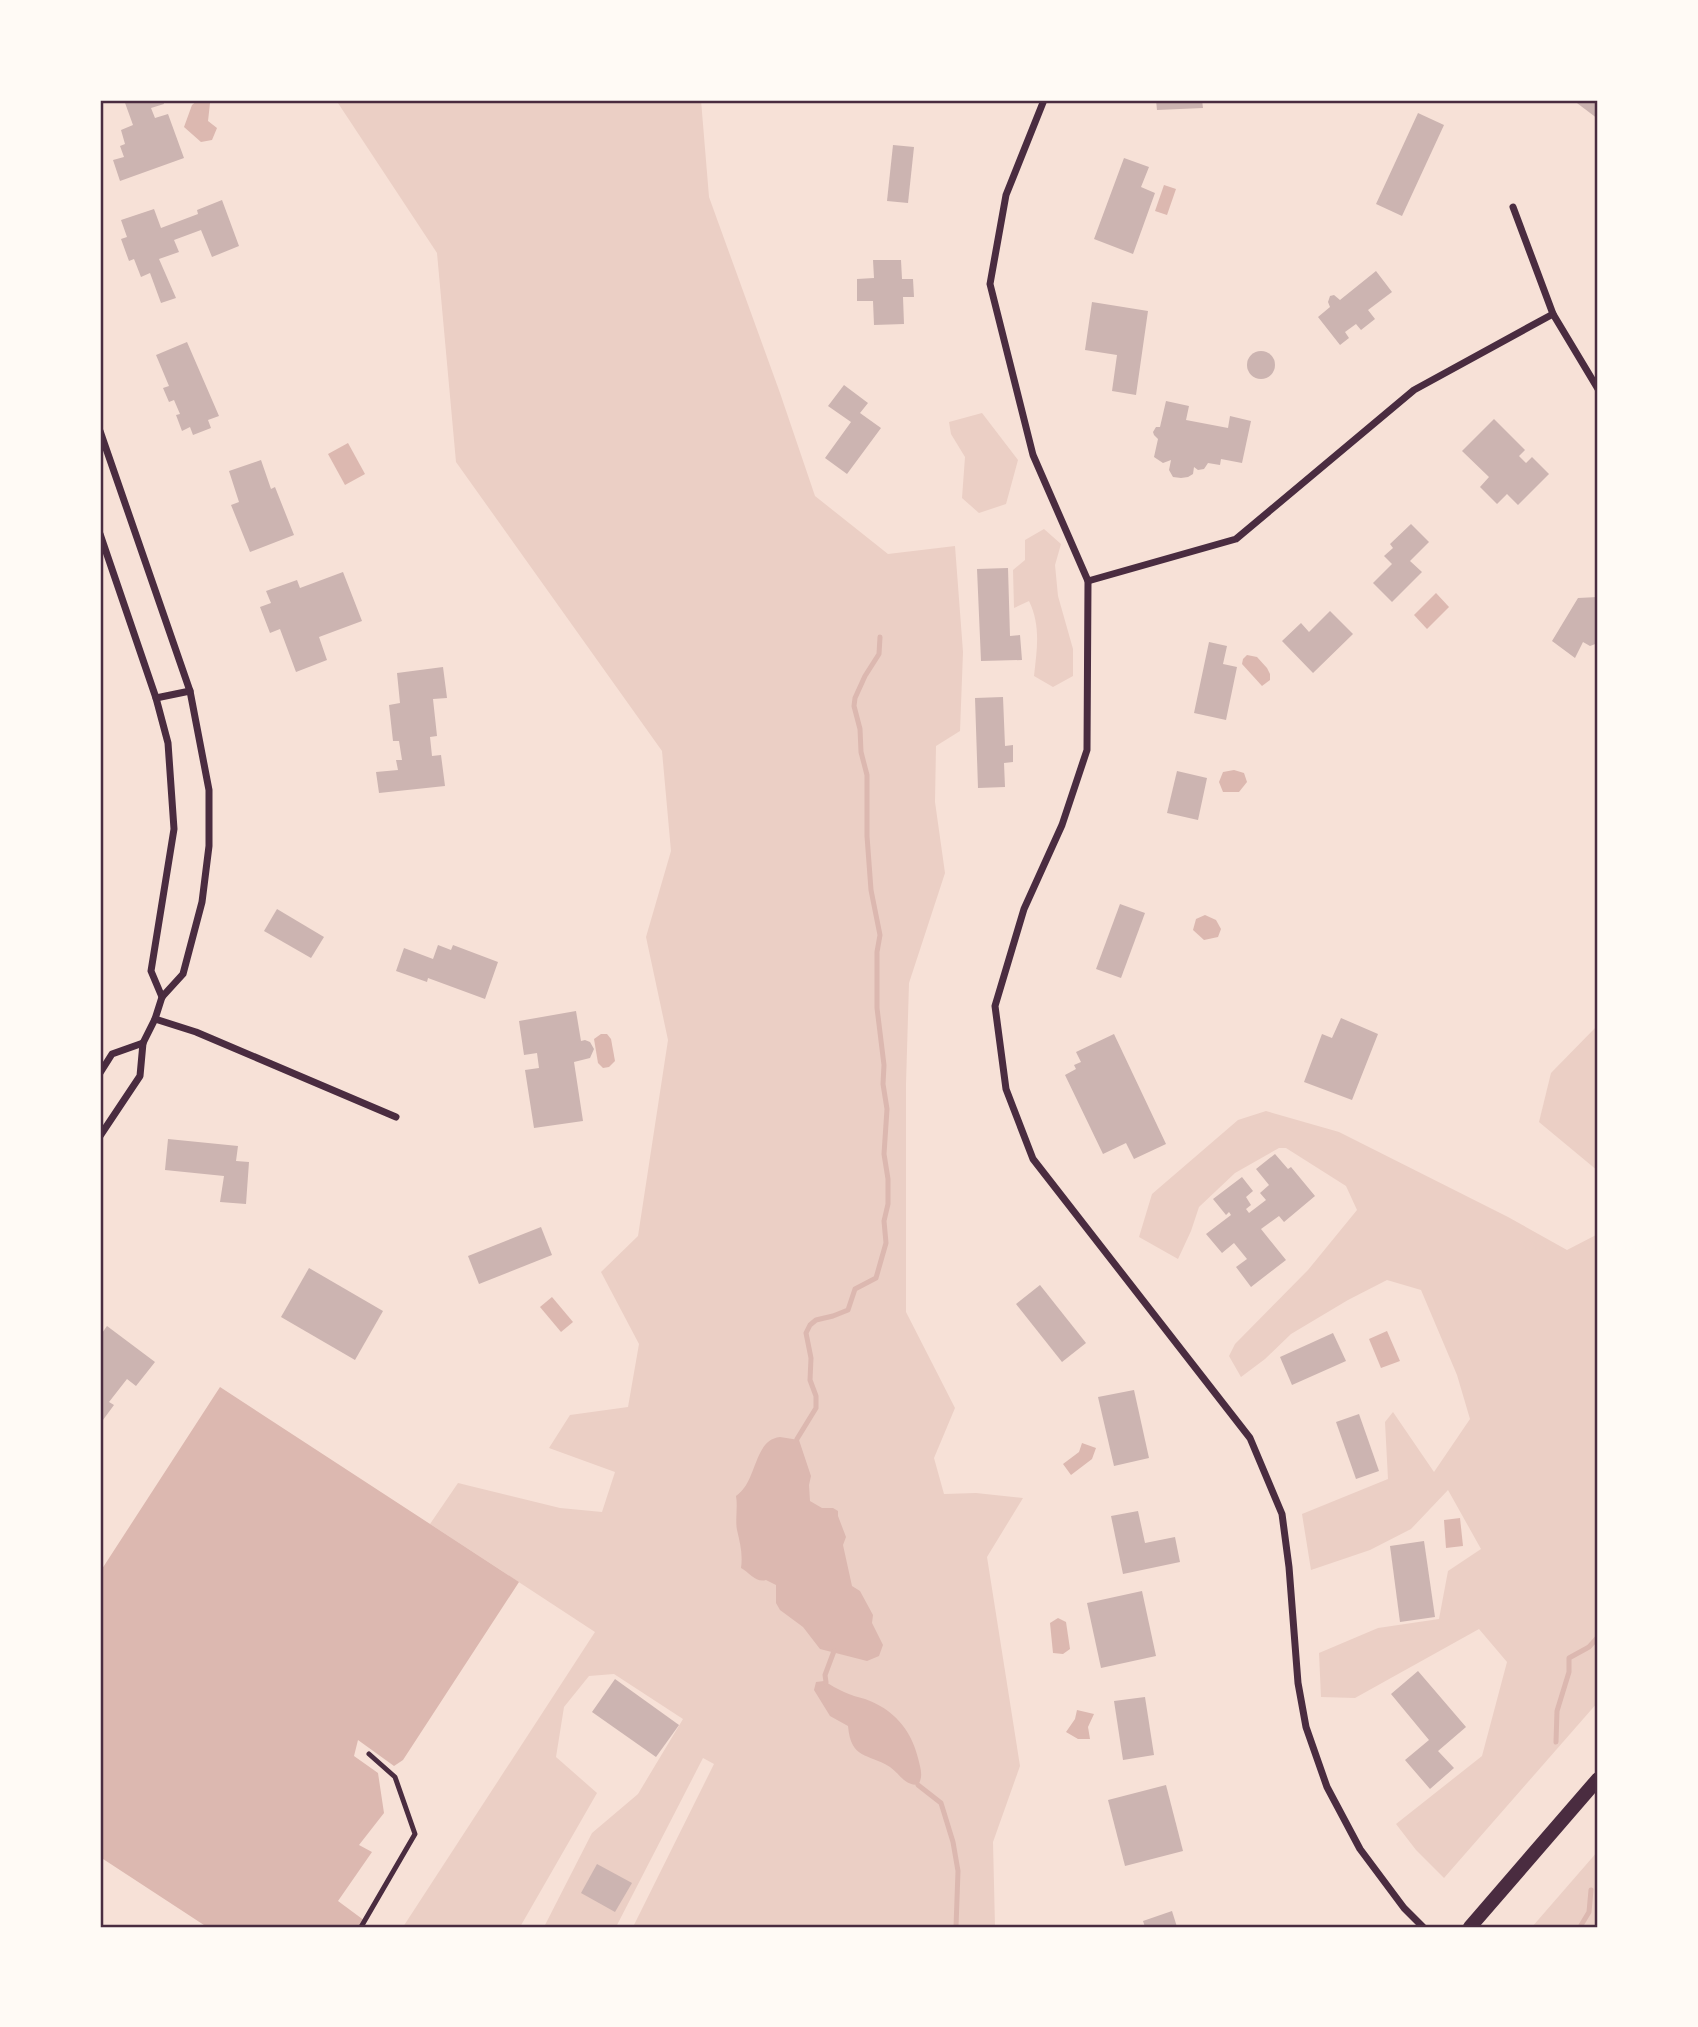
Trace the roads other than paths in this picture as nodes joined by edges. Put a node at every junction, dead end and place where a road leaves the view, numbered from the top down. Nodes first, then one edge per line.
1 (1044, 100) edge
2 (1513, 207) dead end
3 (1553, 314) junction
4 (1598, 388) edge
5 (100, 431) edge
6 (102, 443) edge
7 (100, 534) edge
8 (1088, 582) junction
9 (190, 691) junction
10 (156, 698) junction
11 (162, 997) junction
12 (155, 1019) junction
13 (143, 1043) junction
14 (100, 1073) edge
15 (396, 1116) dead end
16 (100, 1136) edge
17 (369, 1754) dead end
18 (1598, 1779) edge
19 (360, 1927) edge
20 (1423, 1927) edge
21 (1470, 1927) edge

1 - 8 street
2 - 3 street
3 - 4 street
3 - 8 street
5 - 6 street
6 - 9 street
7 - 10 street
8 - 20 street
9 - 10 street
9 - 11 street
10 - 11 street
11 - 12 street
12 - 13 street
12 - 15 street
13 - 14 street
13 - 16 street
17 - 19 lane
18 - 21 main road

